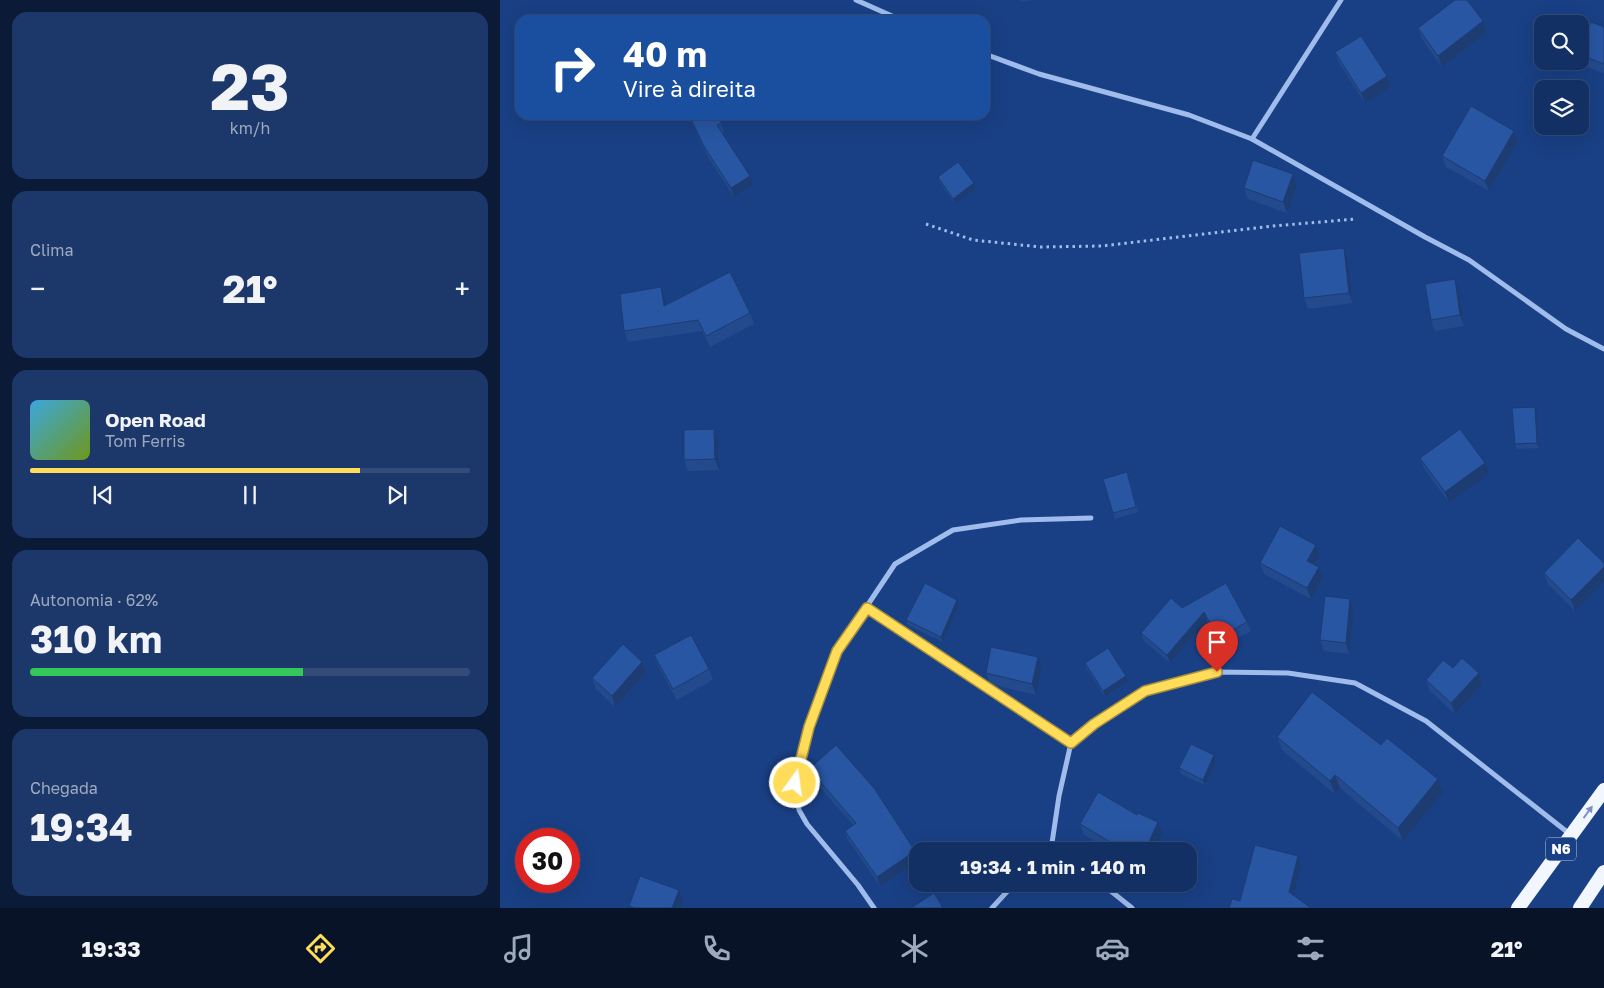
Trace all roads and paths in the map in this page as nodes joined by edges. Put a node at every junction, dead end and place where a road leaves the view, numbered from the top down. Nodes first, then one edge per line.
1 (856, 0) edge
2 (1341, 0) edge
3 (890, 15) edge
4 (990, 56) edge
5 (1252, 139) junction
6 (1392, 217) junction
7 (926, 224) dead end
8 (1604, 349) edge
9 (1092, 518) dead end
10 (867, 608) junction
11 (1071, 743) junction
12 (1604, 790) edge
13 (1572, 835) junction
14 (1052, 842) edge
15 (1604, 872) edge
16 (1007, 892) edge
17 (1112, 892) edge
18 (874, 908) edge
19 (992, 908) edge
20 (1132, 908) edge
21 (1518, 908) edge
22 (1580, 908) edge

1 - 3 street
2 - 5 street
4 - 5 street
5 - 6 street
6 - 7 path
6 - 8 street
9 - 10 street
10 - 11 street
10 - 18 street
11 - 13 street
11 - 14 street
13 -> 12 highway, N6
13 - 21 highway, N6
15 - 22 highway
16 - 19 street
17 - 20 street

